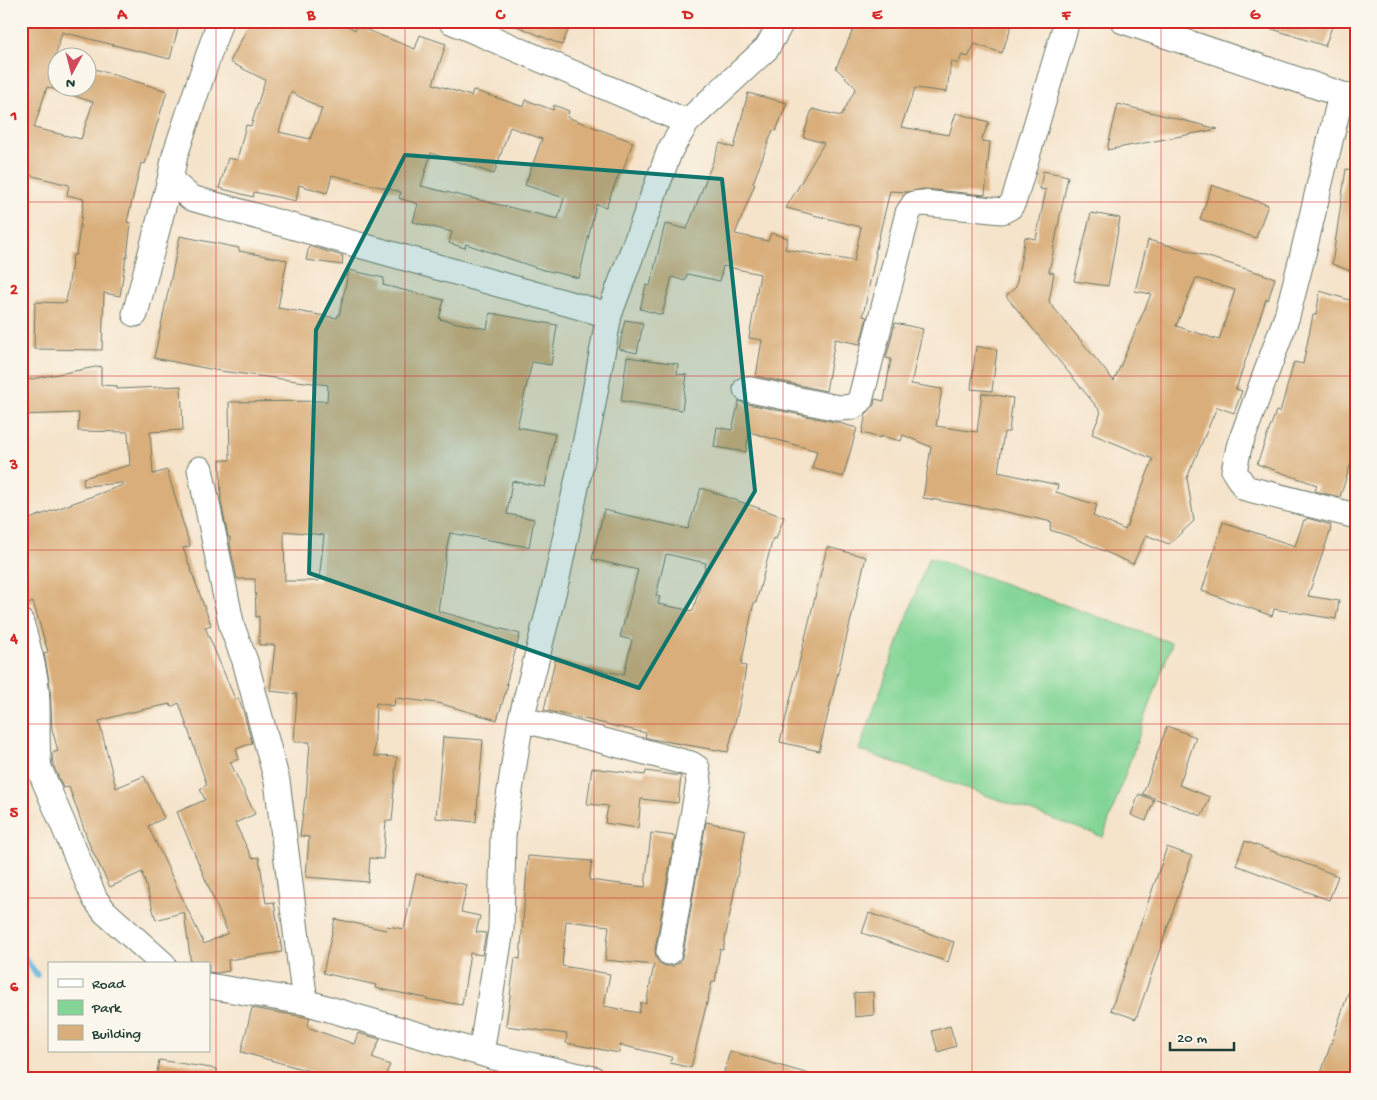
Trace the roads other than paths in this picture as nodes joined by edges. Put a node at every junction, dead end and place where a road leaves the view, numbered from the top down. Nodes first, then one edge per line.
1 (220, 21) edge
2 (451, 21) edge
3 (782, 21) edge
4 (1067, 21) edge
5 (1123, 21) edge
6 (1348, 97) edge
7 (687, 122) junction
8 (170, 180) junction
9 (135, 314) dead end
10 (609, 315) junction
11 (746, 389) dead end
12 (200, 469) dead end
13 (1356, 516) edge
14 (21, 622) edge
15 (521, 719) junction
16 (668, 952) dead end
17 (161, 962) edge
18 (210, 986) edge
19 (305, 1002) junction
20 (489, 1063) edge
21 (593, 1079) edge

1 - 8 street
2 - 7 street
3 - 7 street
4 - 11 street
5 - 6 street
6 - 13 street
7 - 10 street
8 - 9 street
8 - 10 street
10 - 15 street
12 - 19 street
14 - 17 street
15 - 16 street
15 - 20 street
18 - 19 street
19 - 20 street
20 - 21 street

